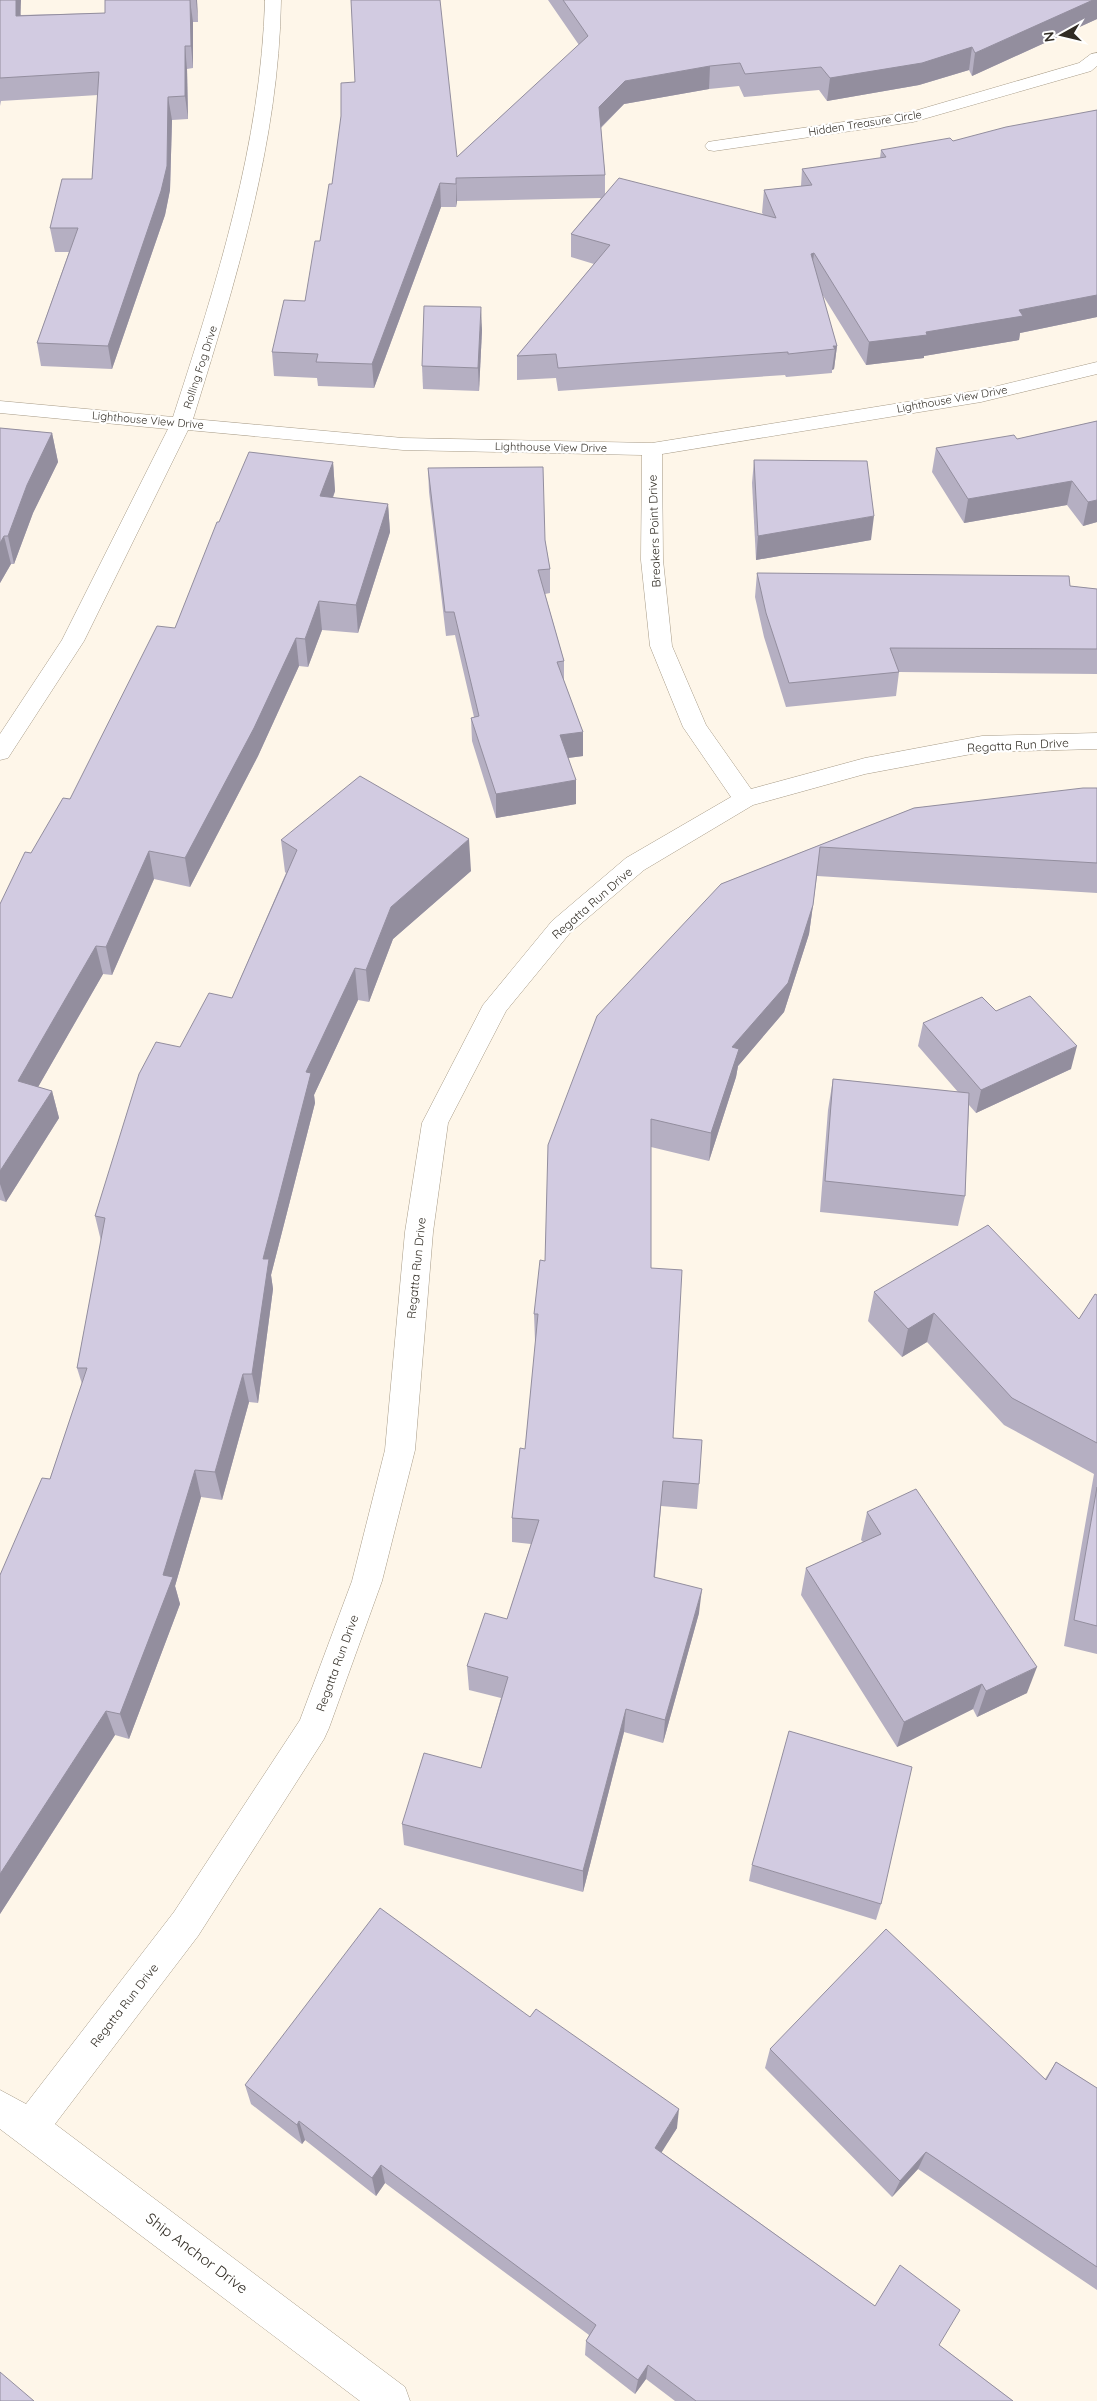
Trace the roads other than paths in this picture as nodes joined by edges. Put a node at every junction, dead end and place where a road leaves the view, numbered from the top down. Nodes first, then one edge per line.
1 (273, 0) edge
2 (1097, 58) edge
3 (714, 146) dead end
4 (1097, 368) edge
5 (0, 407) edge
6 (182, 422) junction
7 (652, 449) junction
8 (1097, 741) edge
9 (0, 752) edge
10 (745, 799) junction
11 (0, 2108) edge
12 (30, 2127) junction
13 (391, 2401) edge

1 - 6 street, Rolling Fog Drive
2 - 3 street, Hidden Treasure Circle
4 - 7 street, Lighthouse View Drive
5 - 6 street, Lighthouse View Drive
6 - 7 street, Lighthouse View Drive
6 - 9 street, Rolling Fog Drive
7 - 10 street, Breakers Point Drive
8 - 10 street, Regatta Run Drive
10 - 12 street, Regatta Run Drive
11 - 12 street, Ship Anchor Drive
12 - 13 street, Ship Anchor Drive

